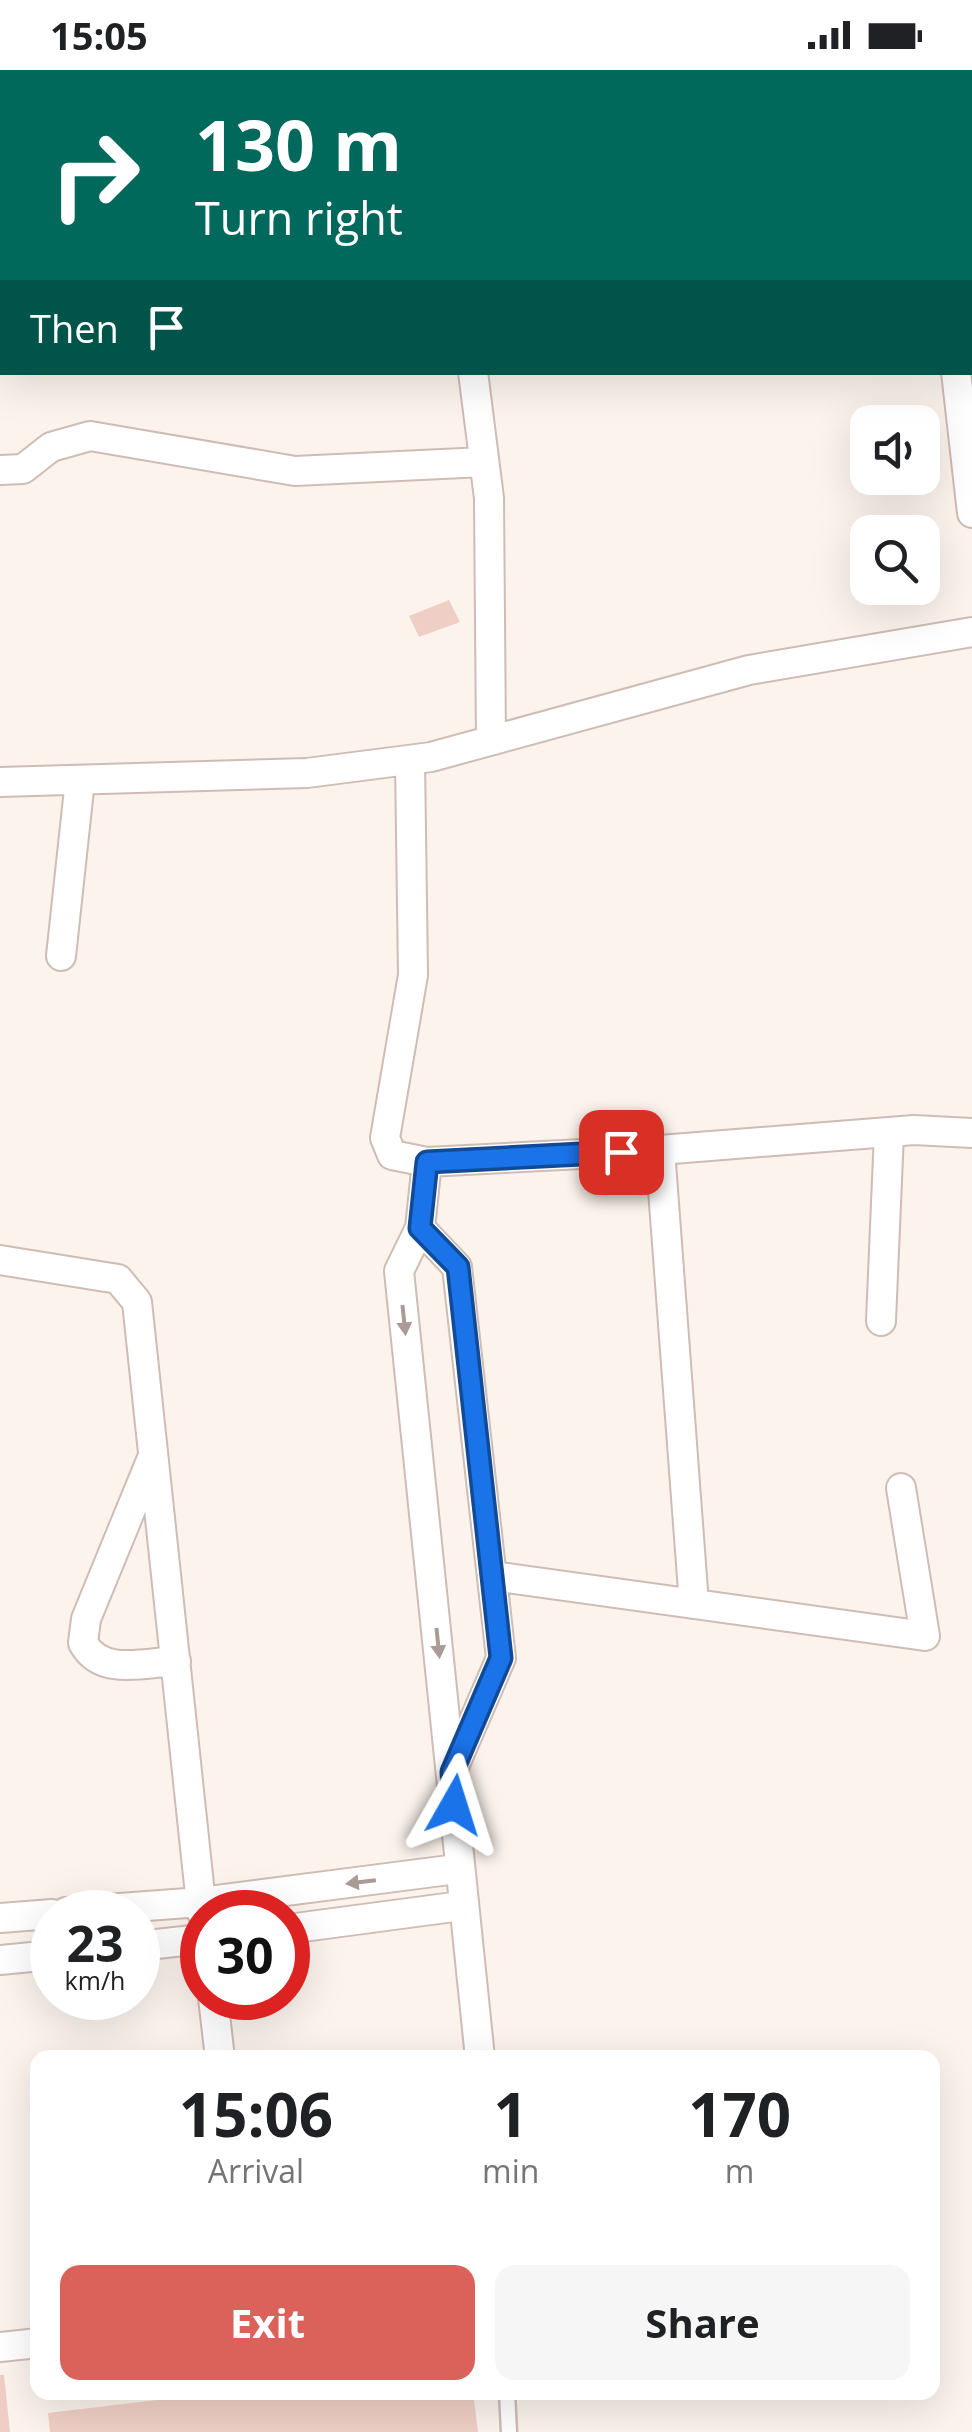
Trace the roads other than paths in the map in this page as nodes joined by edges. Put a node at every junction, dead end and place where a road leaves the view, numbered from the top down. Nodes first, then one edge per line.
1 (474, 375) edge
2 (956, 375) edge
3 (484, 462) junction
4 (0, 470) edge
5 (972, 513) edge
6 (972, 632) edge
7 (491, 740) junction
8 (410, 760) junction
9 (80, 780) junction
10 (0, 782) edge
11 (61, 956) dead end
12 (889, 1133) junction
13 (972, 1133) edge
14 (660, 1150) junction
15 (427, 1162) junction
16 (420, 1228) junction
17 (0, 1260) edge
18 (880, 1321) dead end
19 (154, 1452) junction
20 (901, 1488) dead end
21 (493, 1576) junction
22 (694, 1604) junction
23 (176, 1661) junction
24 (452, 1772) junction
25 (458, 1869) junction
26 (200, 1890) edge
27 (310, 1891) edge
28 (462, 1906) junction
29 (30, 1916) edge
30 (0, 1918) edge
31 (310, 1925) edge
32 (30, 1957) edge
33 (0, 1960) edge
34 (216, 2020) edge
35 (219, 2050) edge
36 (479, 2050) edge
37 (30, 2343) edge
38 (0, 2347) edge
39 (507, 2400) edge
40 (508, 2432) edge

1 - 3 street
2 - 5 street
3 - 4 street
3 - 7 street
6 - 7 street
7 - 8 street
8 - 9 street
8 - 15 street
9 - 10 street
9 - 11 street
12 - 13 street
12 - 14 street
12 - 18 street
14 - 15 street
14 - 22 street
15 - 16 street
16 - 21 street
16 -> 24 street
17 - 19 street
19 - 23 street
19 - 23 street
20 - 22 street
21 - 22 street
21 - 24 street
23 - 26 street
24 - 25 street
25 -> 27 street
25 - 28 street
28 - 31 street
28 - 36 street
29 - 30 street
32 - 33 street
34 - 35 street
37 - 38 street
39 - 40 lane

